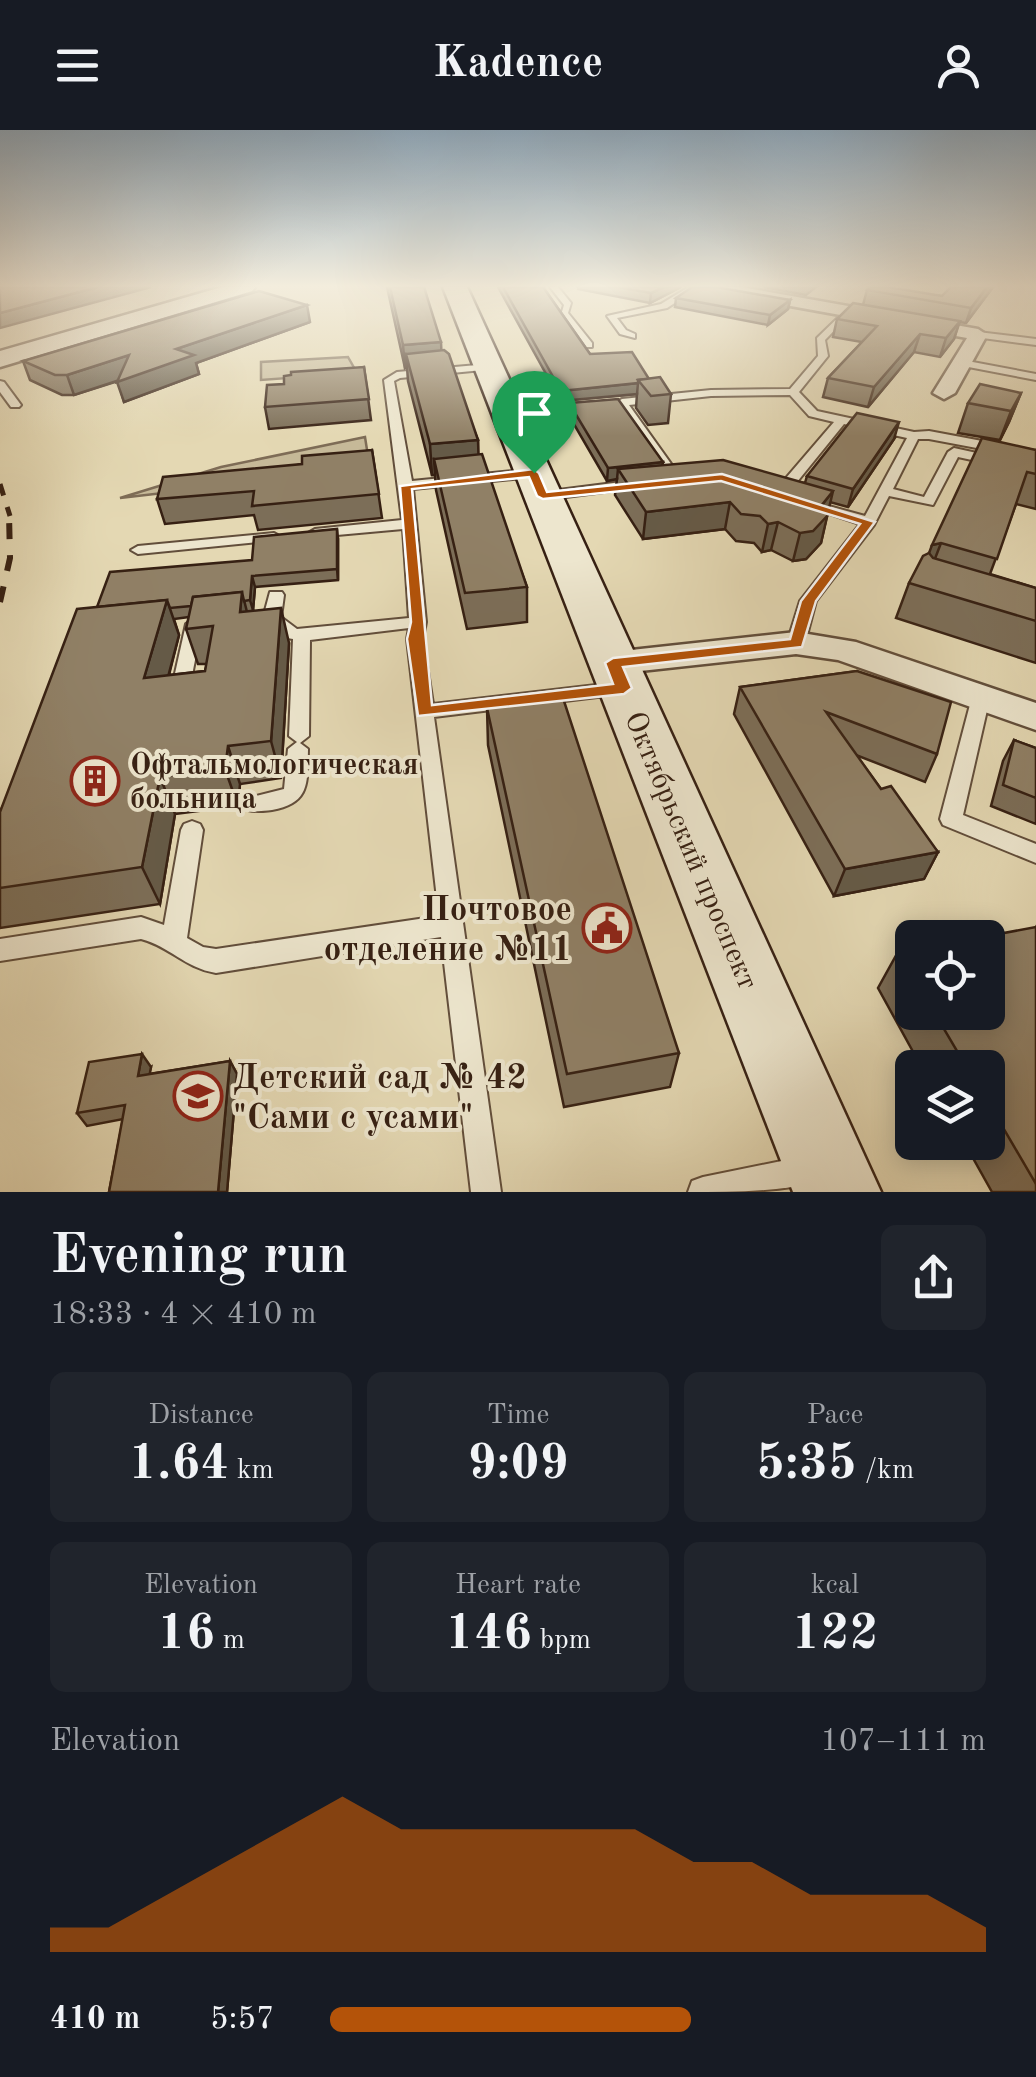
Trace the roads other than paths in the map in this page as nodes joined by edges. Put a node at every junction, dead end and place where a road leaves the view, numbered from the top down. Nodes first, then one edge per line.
1 (74, 337) edge
2 (476, 337) edge
3 (582, 337) edge
4 (823, 337) edge
5 (977, 337) edge
6 (991, 337) edge
7 (1036, 342) edge
8 (588, 345) edge
9 (0, 358) edge
10 (962, 363) junction
11 (488, 366) junction
12 (1036, 377) edge
13 (0, 384) edge
14 (793, 392) junction
15 (944, 393) dead end
16 (622, 402) junction
17 (15, 405) dead end
18 (508, 413) junction
19 (841, 420) junction
20 (914, 436) junction
21 (1036, 455) edge
22 (1036, 470) edge
23 (538, 484) junction
24 (406, 486) junction
25 (760, 490) edge
26 (886, 491) junction
27 (779, 496) junction
28 (868, 522) junction
29 (409, 524) junction
30 (138, 550) dead end
31 (276, 595) dead end
32 (418, 622) junction
33 (195, 624) edge
34 (302, 634) junction
35 (796, 643) junction
36 (618, 676) junction
37 (180, 696) edge
38 (981, 697) junction
39 (424, 712) junction
40 (1036, 716) edge
41 (254, 804) dead end
42 (192, 830) dead end
43 (1036, 854) edge
44 (451, 925) junction
45 (174, 940) junction
46 (0, 950) edge
47 (831, 1179) edge
48 (486, 1192) edge
49 (703, 1192) edge

1 - 9 street
2 - 11 main road, Октябрьский проспект
3 - 8 lane
4 - 14 lane
5 - 10 street
6 - 7 lane
10 - 12 lane
10 - 15 street
11 - 18 main road, Октябрьский проспект
11 - 24 lane
13 - 17 lane
14 - 16 lane
14 - 19 lane
16 - 18 lane
16 - 23 lane
18 - 23 main road, Октябрьский проспект
19 - 20 lane
19 - 27 lane
20 - 21 lane
20 - 26 lane
22 - 26 lane
23 - 24 lane
23 - 36 main road, Октябрьский проспект
24 - 29 lane
25 - 27 lane
26 - 28 lane
27 - 28 lane
28 - 35 lane
29 - 30 lane
29 - 32 lane
31 - 34 lane
32 - 34 lane
32 - 39 lane
33 - 37 lane
34 - 41 lane
35 - 36 street
35 - 38 street
36 - 39 lane
36 - 47 main road, Октябрьский проспект
38 - 40 street
38 - 43 lane
39 - 44 lane
42 - 45 lane
44 - 45 lane
44 - 48 lane
45 - 46 lane
47 - 49 lane

